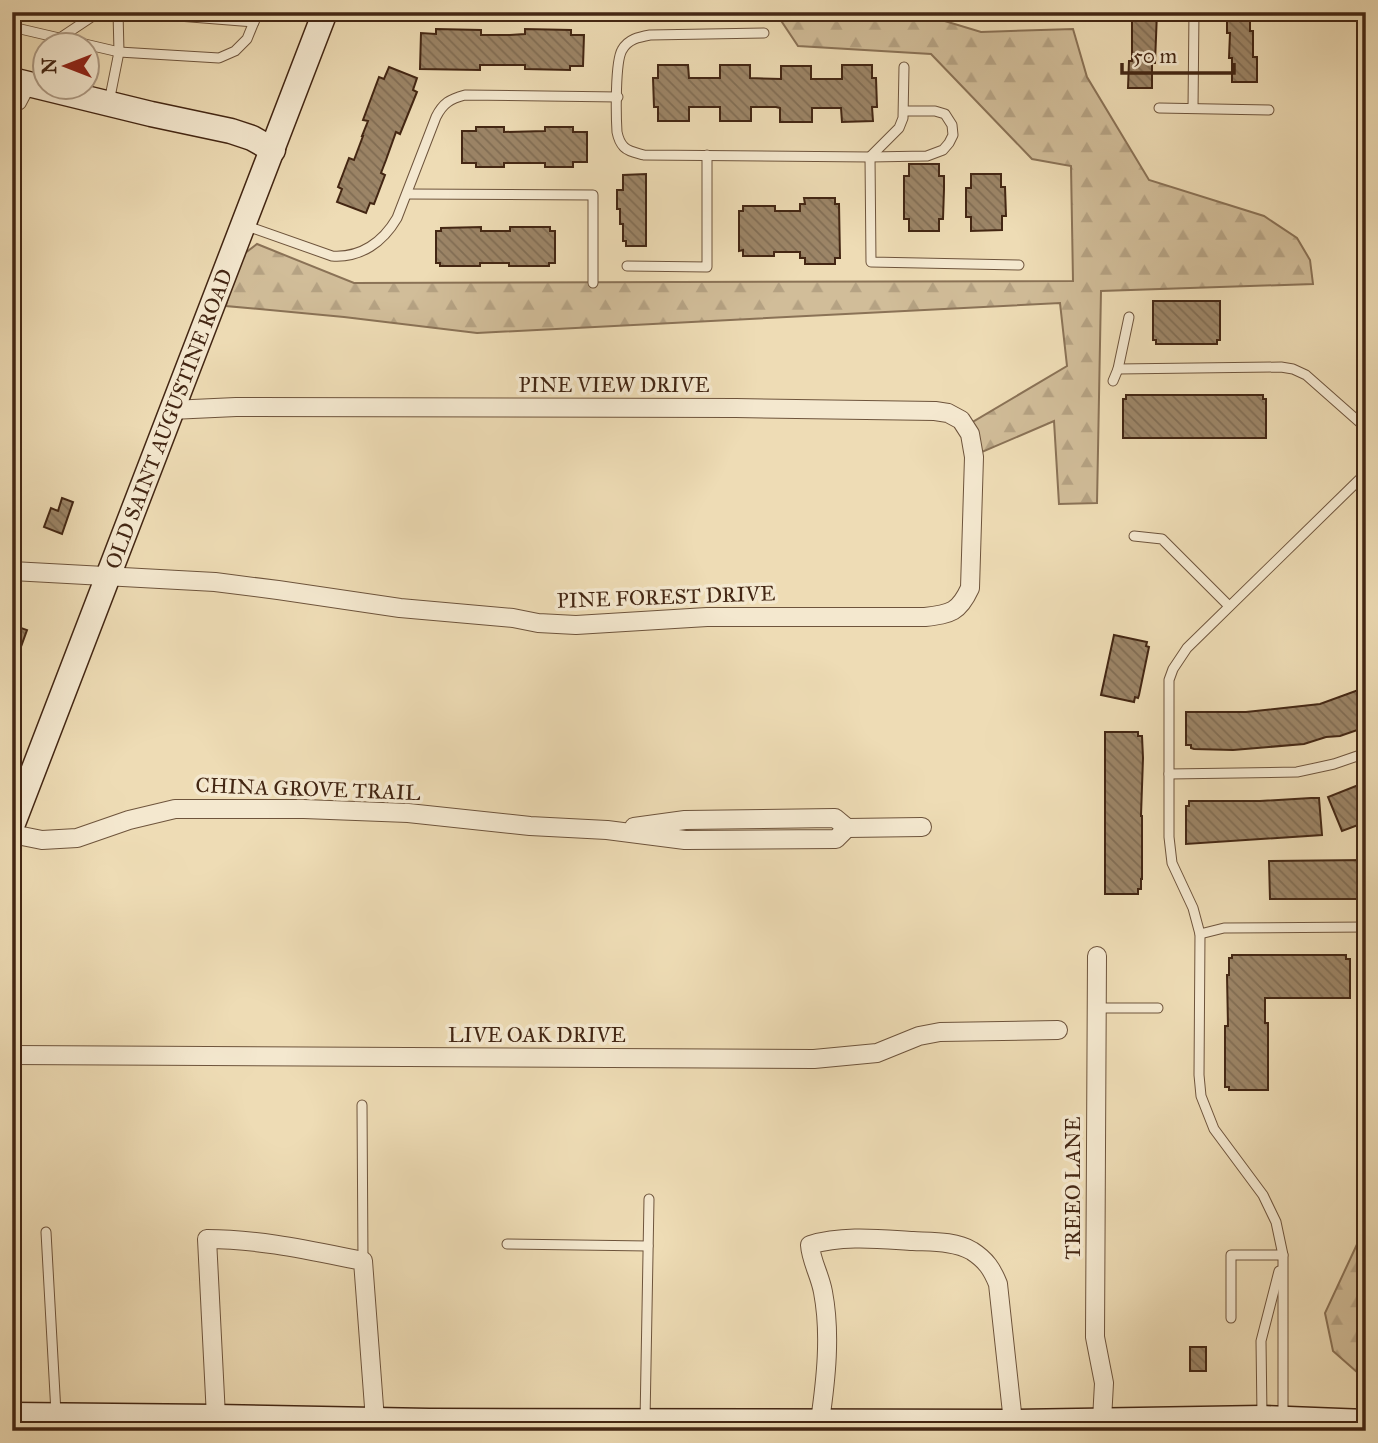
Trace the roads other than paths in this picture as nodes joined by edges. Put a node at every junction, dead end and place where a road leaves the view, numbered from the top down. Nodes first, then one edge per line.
1 (99, 12) edge
2 (118, 12) edge
3 (128, 12) edge
4 (258, 12) edge
5 (325, 12) edge
6 (1194, 12) edge
7 (254, 22) junction
8 (12, 27) edge
9 (34, 32) edge
10 (69, 32) edge
11 (764, 33) dead end
12 (102, 48) edge
13 (119, 52) junction
14 (904, 67) dead end
15 (22, 82) edge
16 (618, 97) junction
17 (109, 103) junction
18 (1159, 108) dead end
19 (1193, 108) junction
20 (12, 110) edge
21 (1269, 110) dead end
22 (904, 111) junction
23 (273, 150) junction
24 (707, 155) junction
25 (870, 157) junction
26 (407, 194) junction
27 (244, 225) junction
28 (1019, 265) dead end
29 (627, 266) dead end
30 (593, 283) dead end
31 (1129, 317) dead end
32 (1118, 369) junction
33 (1113, 381) dead end
34 (172, 410) junction
35 (1366, 428) edge
36 (1366, 473) edge
37 (973, 510) joint
38 (1134, 536) dead end
39 (12, 571) edge
40 (108, 576) junction
41 (1229, 606) junction
42 (1366, 753) edge
43 (1169, 774) junction
44 (12, 826) edge
45 (922, 827) dead end
46 (12, 834) edge
47 (1366, 927) edge
48 (1200, 934) junction
49 (1097, 956) dead end
50 (1096, 1008) junction
51 (1158, 1008) dead end
52 (1058, 1030) dead end
53 (12, 1055) edge
54 (362, 1105) dead end
55 (649, 1199) dead end
56 (46, 1232) dead end
57 (507, 1244) dead end
58 (648, 1245) junction
59 (1283, 1255) junction
60 (363, 1261) junction
61 (1231, 1318) dead end
62 (1264, 1329) junction
63 (1283, 1329) junction
64 (12, 1415) edge
65 (56, 1415) junction
66 (216, 1416) junction
67 (1272, 1419) junction
68 (375, 1420) junction
69 (1102, 1420) junction
70 (645, 1421) junction
71 (820, 1421) junction
72 (1013, 1422) junction
73 (1366, 1422) edge
74 (119, 1423) edge
75 (430, 1426) edge
76 (881, 1426) edge

1 - 10 lane
2 - 13 lane
3 - 7 lane
4 - 7 lane
5 - 23 street, OLD SAINT AUGUSTINE ROAD
6 - 19 lane
7 - 13 lane
8 - 9 lane
11 - 16 lane
12 - 13 lane
13 - 17 lane
14 - 22 lane
15 - 17 street
15 - 20 lane
16 - 24 lane
16 - 26 lane
17 - 23 street
18 - 19 lane
19 - 21 lane
22 - 25 lane
22 - 25 lane
23 - 27 street, OLD SAINT AUGUSTINE ROAD
24 - 25 lane
24 - 29 lane
25 - 28 lane
26 - 27 lane
26 - 30 lane
27 - 34 street, OLD SAINT AUGUSTINE ROAD
31 - 32 lane
32 - 33 lane
32 - 35 lane
34 - 37 street, PINE VIEW DRIVE
34 - 40 street, OLD SAINT AUGUSTINE ROAD
36 - 41 lane
37 - 40 street, PINE FOREST DRIVE
38 - 41 lane
39 - 40 street, PINE FOREST DRIVE
40 - 44 street, OLD SAINT AUGUSTINE ROAD
41 - 43 lane
42 - 43 lane
43 - 48 lane
45 - 46 street, CHINA GROVE TRAIL
47 - 48 lane
48 - 59 lane
49 - 50 street, TREEO LANE
50 - 51 lane
50 - 69 street, TREEO LANE
52 - 53 street, LIVE OAK DRIVE
54 - 60 lane
55 - 58 lane
56 - 65 lane
57 - 58 lane
58 - 70 lane
59 - 61 lane
59 - 62 lane
59 - 63 lane
60 - 66 street
60 - 68 street
62 - 63 lane
62 - 67 lane
63 - 67 lane
64 - 65 street
65 - 74 street
66 - 68 street
66 - 74 street
67 - 69 street
67 - 73 street
68 - 75 street
69 - 72 street
70 - 71 street
70 - 75 street
71 - 72 street
71 - 76 street
72 - 76 street

